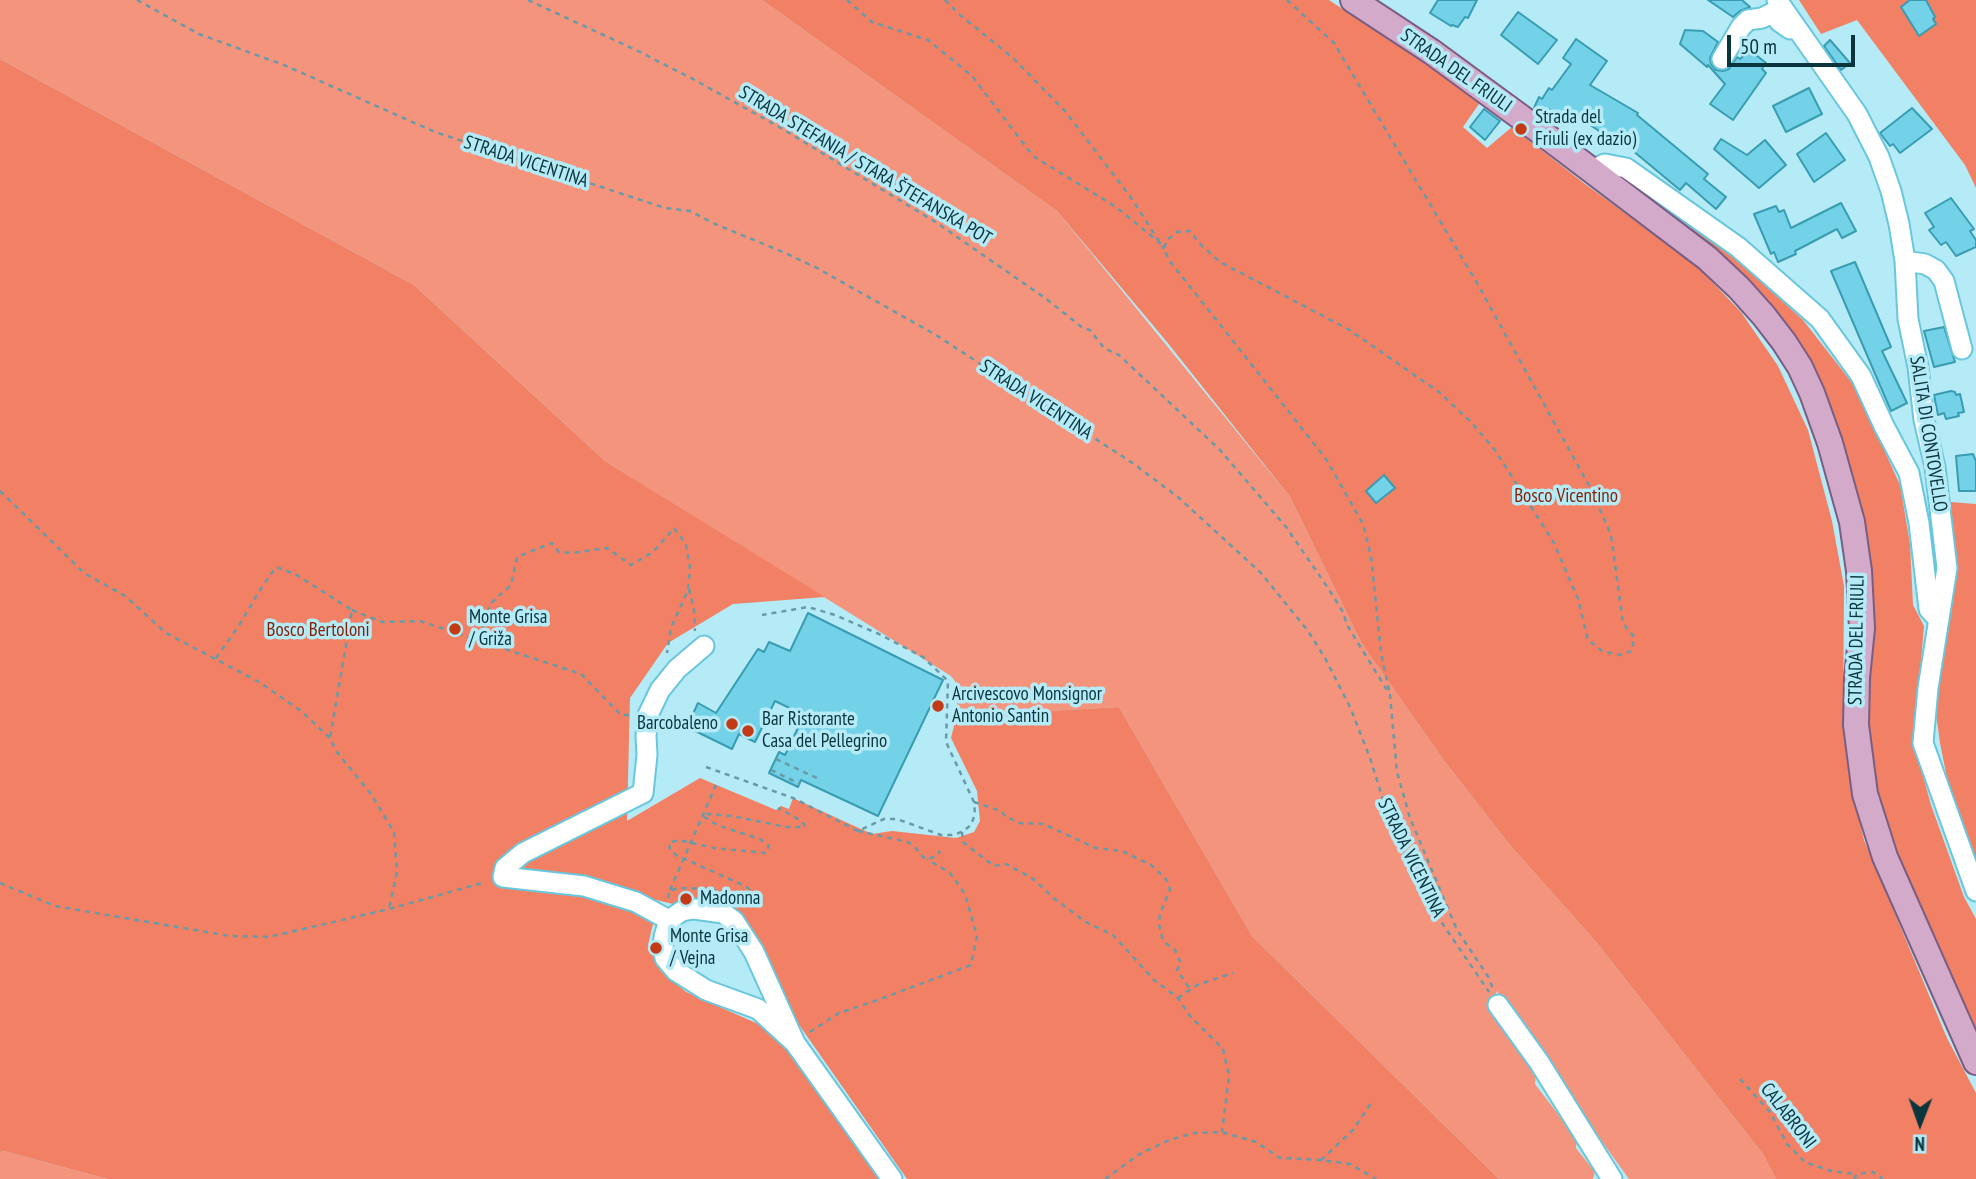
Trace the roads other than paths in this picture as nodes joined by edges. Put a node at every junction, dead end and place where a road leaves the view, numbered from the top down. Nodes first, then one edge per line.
1 (1353, 0) edge
2 (1777, 0) edge
3 (1798, 28) junction
4 (1722, 59) dead end
5 (1592, 170) junction
6 (1905, 261) junction
7 (1962, 349) dead end
8 (1939, 620) junction
9 (700, 649) road end
10 (1976, 891) edge
11 (669, 920) junction
12 (1498, 1005) road end
13 (795, 1043) junction
14 (1976, 1062) edge
15 (892, 1179) edge
16 (1612, 1179) edge

1 - 5 main road, STRADA DEL FRIULI
2 - 3 street, SALITA DI CONTOVELLO
3 - 4 street
3 - 6 street, SALITA DI CONTOVELLO
5 - 8 street
5 - 14 main road, STRADA DEL FRIULI
6 - 7 street
6 - 8 street, SALITA DI CONTOVELLO
8 - 10 street, SALITA DI CONTOVELLO
9 - 11 street
11 - 13 street
11 - 13 street
12 - 16 street
13 - 15 street

